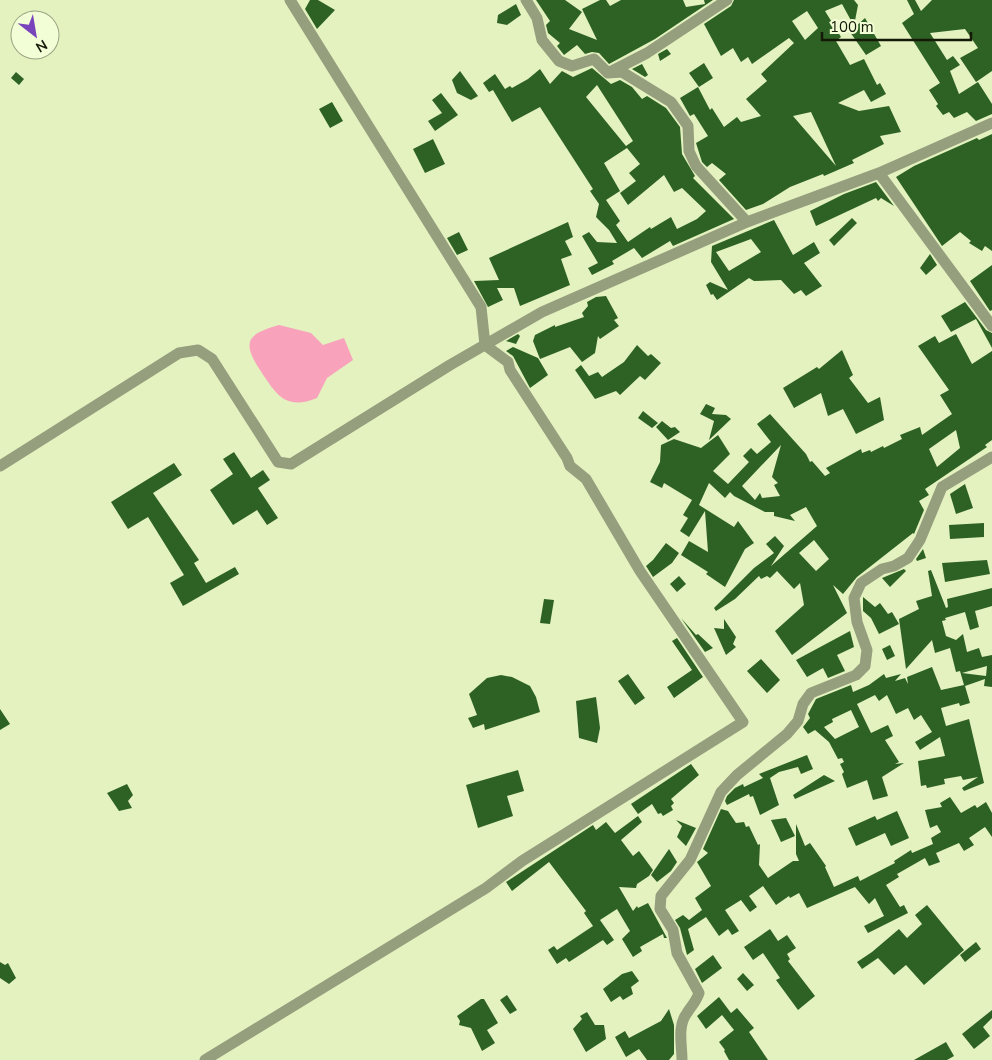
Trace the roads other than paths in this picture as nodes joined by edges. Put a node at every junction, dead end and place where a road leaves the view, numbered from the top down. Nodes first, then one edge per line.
1 (290, 0) edge
2 (526, 0) edge
3 (727, 0) edge
4 (608, 73) junction
5 (992, 123) edge
6 (879, 173) junction
7 (747, 222) junction
8 (992, 326) edge
9 (486, 345) junction
10 (992, 457) edge
11 (0, 466) edge
12 (205, 1060) edge
13 (682, 1060) edge

1 - 9 street
2 - 4 street
3 - 4 street
4 - 7 street
5 - 6 street
6 - 7 street
6 - 8 street
7 - 9 street
9 - 11 street
9 - 12 street
10 - 13 street

